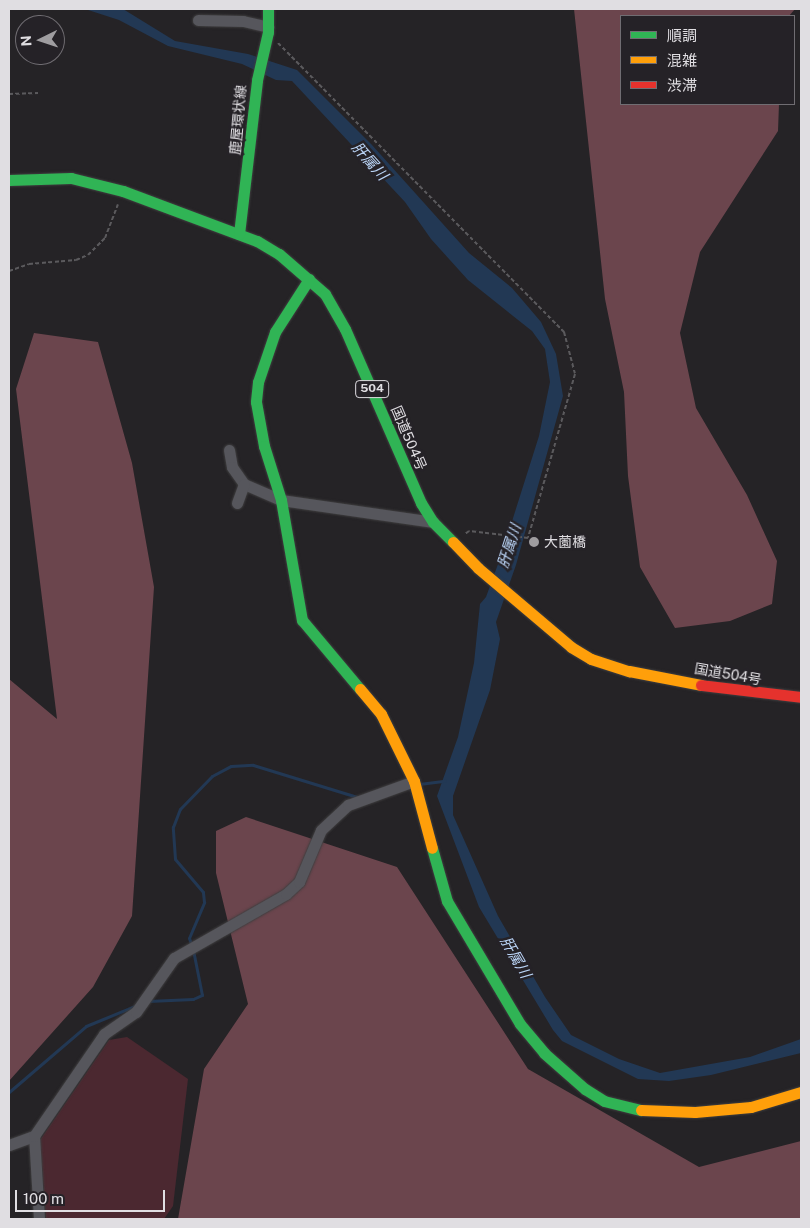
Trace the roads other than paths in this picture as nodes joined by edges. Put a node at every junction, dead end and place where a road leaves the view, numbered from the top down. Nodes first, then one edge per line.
1 (268, 9) edge
2 (205, 16) edge
3 (267, 33) junction
4 (9, 180) edge
5 (239, 234) junction
6 (309, 279) junction
7 (229, 450) dead end
8 (244, 484) junction
9 (281, 500) junction
10 (237, 503) dead end
11 (433, 522) junction
12 (801, 697) edge
13 (414, 781) junction
14 (801, 1092) edge
15 (34, 1136) junction
16 (9, 1145) edge
17 (39, 1219) edge

1 - 3 main road, 鹿屋環状線
2 - 3 street
3 - 5 main road, 鹿屋環状線
4 - 5 main road, 国道504号 / 504
5 - 6 main road, 国道504号 / 504
6 - 9 main road
6 - 11 main road, 国道504号 / 504
7 - 8 street
8 - 9 street
8 - 10 street
9 - 11 street
9 - 13 main road
11 - 12 main road, 国道504号 / 504
13 - 14 main road
13 - 15 street
15 - 16 street
15 - 17 street

